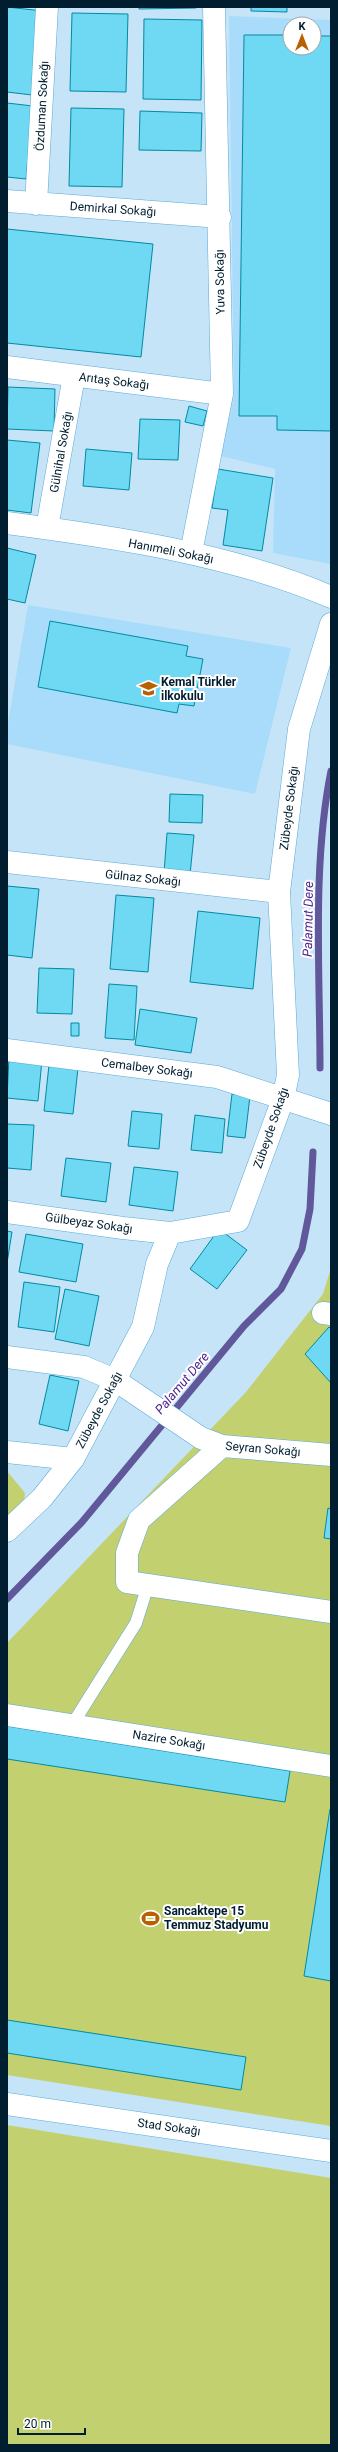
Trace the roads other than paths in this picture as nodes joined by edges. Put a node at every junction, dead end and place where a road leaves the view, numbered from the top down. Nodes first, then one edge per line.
1 (47, 7) edge
2 (214, 7) edge
3 (7, 201) edge
4 (36, 204) junction
5 (220, 216) junction
6 (7, 367) edge
7 (74, 376) junction
8 (222, 394) junction
9 (7, 523) edge
10 (47, 528) junction
11 (191, 553) junction
12 (331, 598) edge
13 (331, 624) edge
14 (7, 862) edge
15 (279, 892) junction
16 (7, 1050) edge
17 (283, 1100) junction
18 (331, 1114) edge
19 (7, 1212) edge
20 (170, 1233) junction
21 (7, 1357) edge
22 (115, 1380) junction
23 (222, 1446) junction
24 (7, 1452) edge
25 (331, 1455) edge
26 (73, 1459) junction
27 (7, 1531) edge
28 (148, 1585) junction
29 (331, 1612) edge
30 (7, 1715) edge
31 (72, 1725) junction
32 (331, 1766) edge
33 (7, 2104) edge
34 (331, 2151) edge

1 - 4 street, Özduman Sokağı
2 - 5 street, Yuva Sokağı
3 - 4 street, Demirkal Sokağı
4 - 5 street, Demirkal Sokağı
5 - 8 street, Yuva Sokağı
6 - 7 street, Arıtaş Sokağı
7 - 8 street, Arıtaş Sokağı
7 - 10 street, Gülnihal Sokağı
8 - 11 street, Yuva Sokağı
9 - 10 street, Hanımeli Sokağı
10 - 11 street, Hanımeli Sokağı
11 - 12 street, Hanımeli Sokağı
13 - 15 street, Zübeyde Sokağı
14 - 15 street, Gülnaz Sokağı
15 - 17 street, Zübeyde Sokağı
16 - 17 street, Cemalbey Sokağı
17 - 18 street, Cemalbey Sokağı
17 - 20 street, Zübeyde Sokağı
19 - 20 street, Gülbeyaz Sokağı
20 - 22 street, Zübeyde Sokağı
21 - 22 street, Seyran Sokağı
22 - 23 street, Seyran Sokağı
22 - 26 street, Zübeyde Sokağı
23 - 25 street, Seyran Sokağı
23 - 28 street
24 - 26 street
26 - 27 street, Zübeyde Sokağı
28 - 29 street
28 - 31 lane
30 - 31 street, Nazire Sokağı
31 - 32 street, Nazire Sokağı
33 - 34 street, Stad Sokağı

